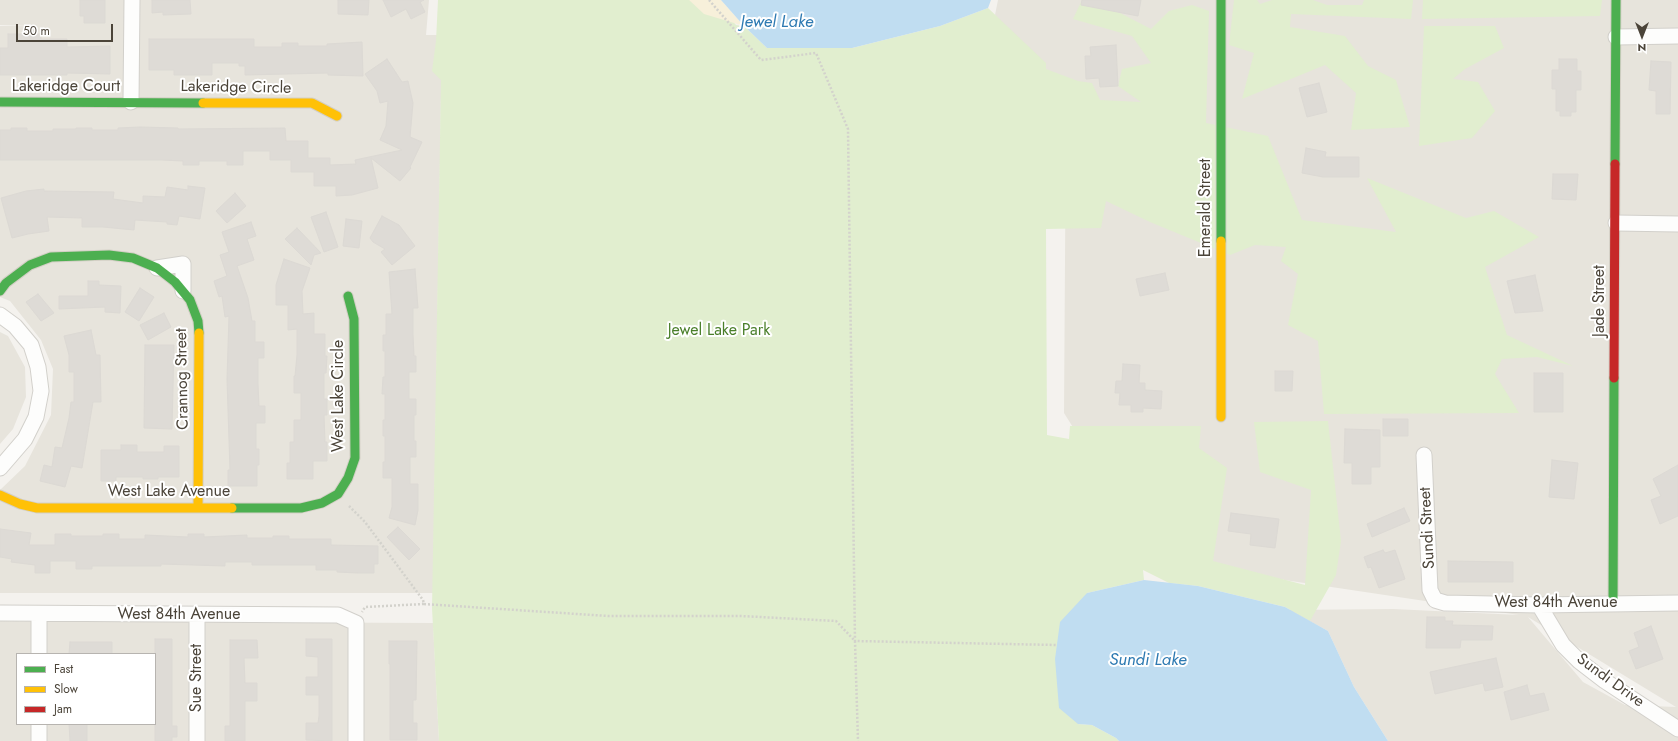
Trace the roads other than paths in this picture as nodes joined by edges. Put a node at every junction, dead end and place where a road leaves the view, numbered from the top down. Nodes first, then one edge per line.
1 (132, 0) edge
2 (1221, 0) edge
3 (1616, 0) edge
4 (1678, 36) edge
5 (1616, 37) junction
6 (0, 102) edge
7 (131, 102) junction
8 (337, 116) dead end
9 (1616, 223) junction
10 (1678, 224) edge
11 (157, 268) joint
12 (0, 291) edge
13 (183, 291) joint
14 (348, 296) dead end
15 (0, 315) edge
16 (1221, 417) dead end
17 (1424, 455) dead end
18 (0, 468) edge
19 (338, 494) joint
20 (0, 495) edge
21 (198, 507) junction
22 (1435, 600) joint
23 (1614, 603) junction
24 (1678, 603) edge
25 (1539, 605) junction
26 (0, 613) edge
27 (39, 614) junction
28 (197, 615) junction
29 (39, 653) edge
30 (39, 725) edge
31 (1678, 729) edge
32 (39, 741) edge
33 (197, 741) edge
34 (356, 741) edge

1 - 7 street
2 - 16 street, Emerald Street
3 - 5 street, Jade Street
4 - 5 street
5 - 9 street, Jade Street
6 - 7 street, Lakeridge Court
7 - 8 street, Lakeridge Circle
9 - 10 street
9 - 23 street, Jade Street
11 - 12 street
11 - 13 street
13 - 21 street, Crannog Street
14 - 19 street, West Lake Circle
15 - 18 street
17 - 22 street, Sundi Street
19 - 21 street, West Lake Avenue
20 - 21 street, West Lake Avenue
22 - 25 street, West 84th Avenue
23 - 24 street, West 84th Avenue
23 - 25 street, West 84th Avenue
25 - 31 street, Sundi Drive
26 - 27 street, West 84th Avenue
27 - 28 street, West 84th Avenue
27 - 29 street
28 - 33 street, Sue Street
28 - 34 street, West 84th Avenue
30 - 32 street

